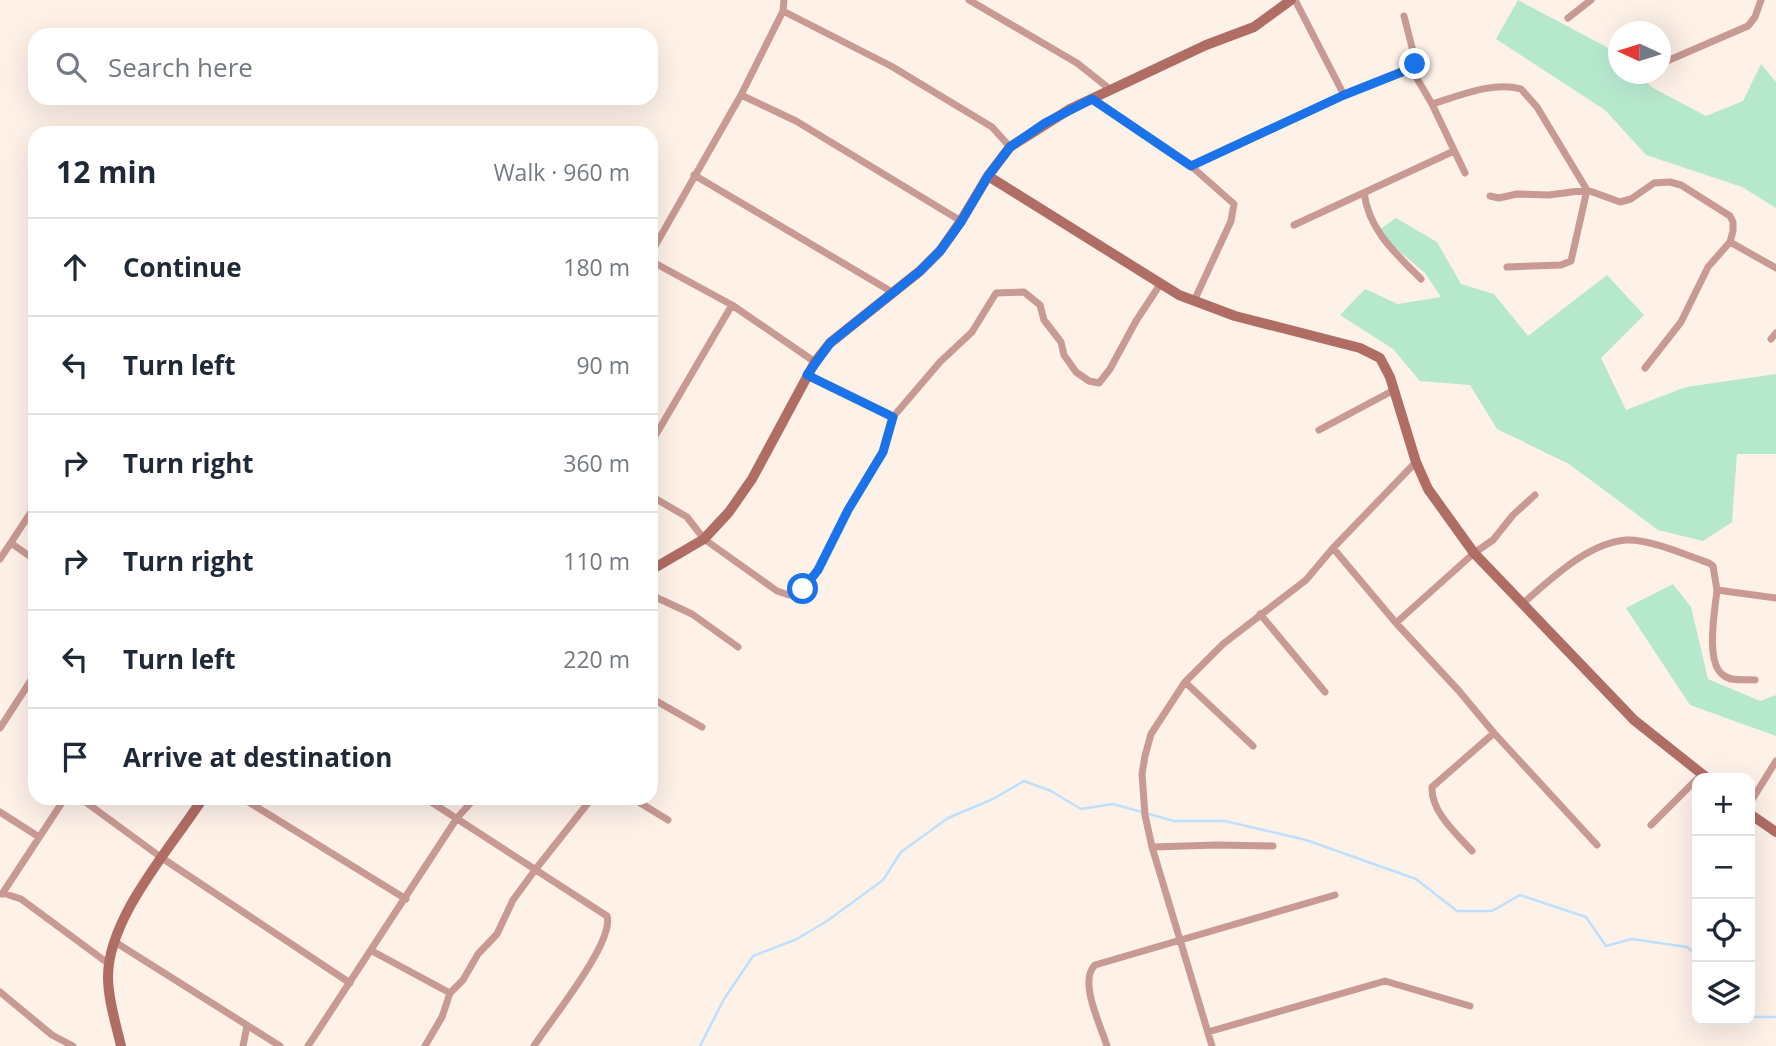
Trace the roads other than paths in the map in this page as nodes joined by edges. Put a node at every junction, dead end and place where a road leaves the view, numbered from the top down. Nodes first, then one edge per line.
1 (784, 0) edge
2 (969, 0) edge
3 (1591, 0) edge
4 (1761, 0) edge
5 (1289, 1) edge
6 (783, 11) junction
7 (1404, 16) dead end
8 (1568, 18) dead end
9 (1671, 60) edge
10 (1412, 70) junction
11 (1111, 90) junction
12 (740, 94) junction
13 (1344, 95) junction
14 (1092, 99) junction
15 (1432, 104) junction
16 (1010, 147) junction
17 (1454, 151) junction
18 (1191, 166) junction
19 (1465, 173) dead end
20 (694, 176) junction
21 (988, 176) junction
22 (1587, 190) junction
23 (1364, 193) junction
24 (1490, 196) dead end
25 (961, 222) junction
26 (1294, 225) dead end
27 (658, 240) edge
28 (1730, 242) junction
29 (658, 265) edge
30 (1507, 267) dead end
31 (1776, 268) edge
32 (1420, 279) dead end
33 (1161, 284) junction
34 (892, 292) junction
35 (1194, 301) junction
36 (732, 305) junction
37 (815, 362) junction
38 (1645, 368) dead end
39 (807, 375) junction
40 (1394, 390) junction
41 (893, 417) junction
42 (1319, 430) dead end
43 (658, 431) edge
44 (1416, 462) junction
45 (1535, 495) dead end
46 (658, 500) edge
47 (28, 517) edge
48 (704, 539) junction
49 (11, 543) junction
50 (1333, 548) junction
51 (1474, 553) junction
52 (28, 554) edge
53 (0, 559) edge
54 (658, 566) edge
55 (1717, 590) junction
56 (658, 598) edge
57 (1776, 598) edge
58 (1522, 604) junction
59 (1260, 614) junction
60 (1396, 622) junction
61 (738, 646) dead end
62 (1755, 680) dead end
63 (1185, 682) junction
64 (28, 685) edge
65 (1325, 692) dead end
66 (658, 702) edge
67 (702, 727) dead end
68 (0, 728) edge
69 (1494, 733) junction
70 (1253, 746) dead end
71 (1776, 761) edge
72 (1695, 773) edge
73 (1692, 786) edge
74 (1755, 795) edge
75 (60, 805) edge
76 (90, 805) edge
77 (198, 805) edge
78 (253, 805) edge
79 (436, 805) edge
80 (469, 805) edge
81 (586, 805) edge
82 (643, 805) edge
83 (0, 813) edge
84 (1755, 817) edge
85 (457, 818) junction
86 (668, 820) dead end
87 (1651, 825) dead end
88 (1776, 832) edge
89 (39, 838) junction
90 (1597, 845) dead end
91 (1273, 846) dead end
92 (1152, 847) junction
93 (1472, 850) dead end
94 (162, 858) junction
95 (535, 870) junction
96 (2, 894) edge
97 (1335, 895) dead end
98 (406, 899) junction
99 (1180, 941) junction
100 (115, 942) junction
101 (372, 951) junction
102 (109, 964) junction
103 (350, 983) junction
104 (0, 992) edge
105 (450, 993) junction
106 (1470, 1006) dead end
107 (247, 1026) junction
108 (1208, 1032) junction
109 (73, 1046) edge
110 (121, 1046) edge
111 (243, 1046) edge
112 (280, 1046) edge
113 (308, 1046) edge
114 (425, 1046) edge
115 (534, 1046) edge
116 (1107, 1046) edge
117 (1212, 1046) edge

1 - 6 street
2 - 11 street
3 - 8 street
4 - 9 street
5 - 11 street
5 - 13 street
6 - 12 street
6 - 16 street
7 - 10 street
10 - 13 street
10 - 15 street
11 - 14 street
12 - 20 street
12 - 25 street
13 - 18 street
14 - 16 street
14 - 18 street
15 - 17 street
15 - 22 street
16 - 21 street
17 - 19 street
17 - 23 street
18 - 35 street
20 - 27 street
20 - 34 street
21 - 25 street
21 - 33 street
22 - 24 street
22 - 28 street
22 - 30 street
23 - 26 street
23 - 32 street
25 - 34 street
28 - 31 street
28 - 38 street
29 - 36 street
33 - 35 street
33 - 41 street
34 - 37 street
35 - 40 street
36 - 37 street
36 - 43 street
37 - 39 street
39 - 41 street
39 - 48 street
40 - 42 street
40 - 44 street
41 - 48 street
44 - 50 street
44 - 51 street
45 - 51 street
46 - 48 street
47 - 49 street
48 - 54 street
49 - 52 street
49 - 53 street
50 - 59 street
50 - 60 street
51 - 58 street
51 - 60 street
55 - 57 street
55 - 58 street
55 - 62 street
56 - 61 street
58 - 72 street
59 - 63 street
59 - 65 street
60 - 69 street
63 - 70 street
63 - 92 street
64 - 68 street
66 - 67 street
69 - 90 street
69 - 93 street
71 - 74 street
73 - 87 street
75 - 89 street
76 - 94 street
77 - 94 street
78 - 98 street
79 - 85 street
80 - 85 street
81 - 95 street
82 - 86 street
83 - 89 street
84 - 88 street
85 - 95 street
85 - 98 street
89 - 96 street
91 - 92 street
92 - 99 street
94 - 100 street
94 - 103 street
95 - 105 street
95 - 115 street
96 - 102 street
97 - 99 street
98 - 101 street
99 - 108 street
99 - 116 street
100 - 102 street
100 - 107 street
101 - 103 street
101 - 105 street
102 - 110 street
103 - 113 street
104 - 109 street
105 - 114 street
106 - 108 street
107 - 111 street
107 - 112 street
108 - 117 street

